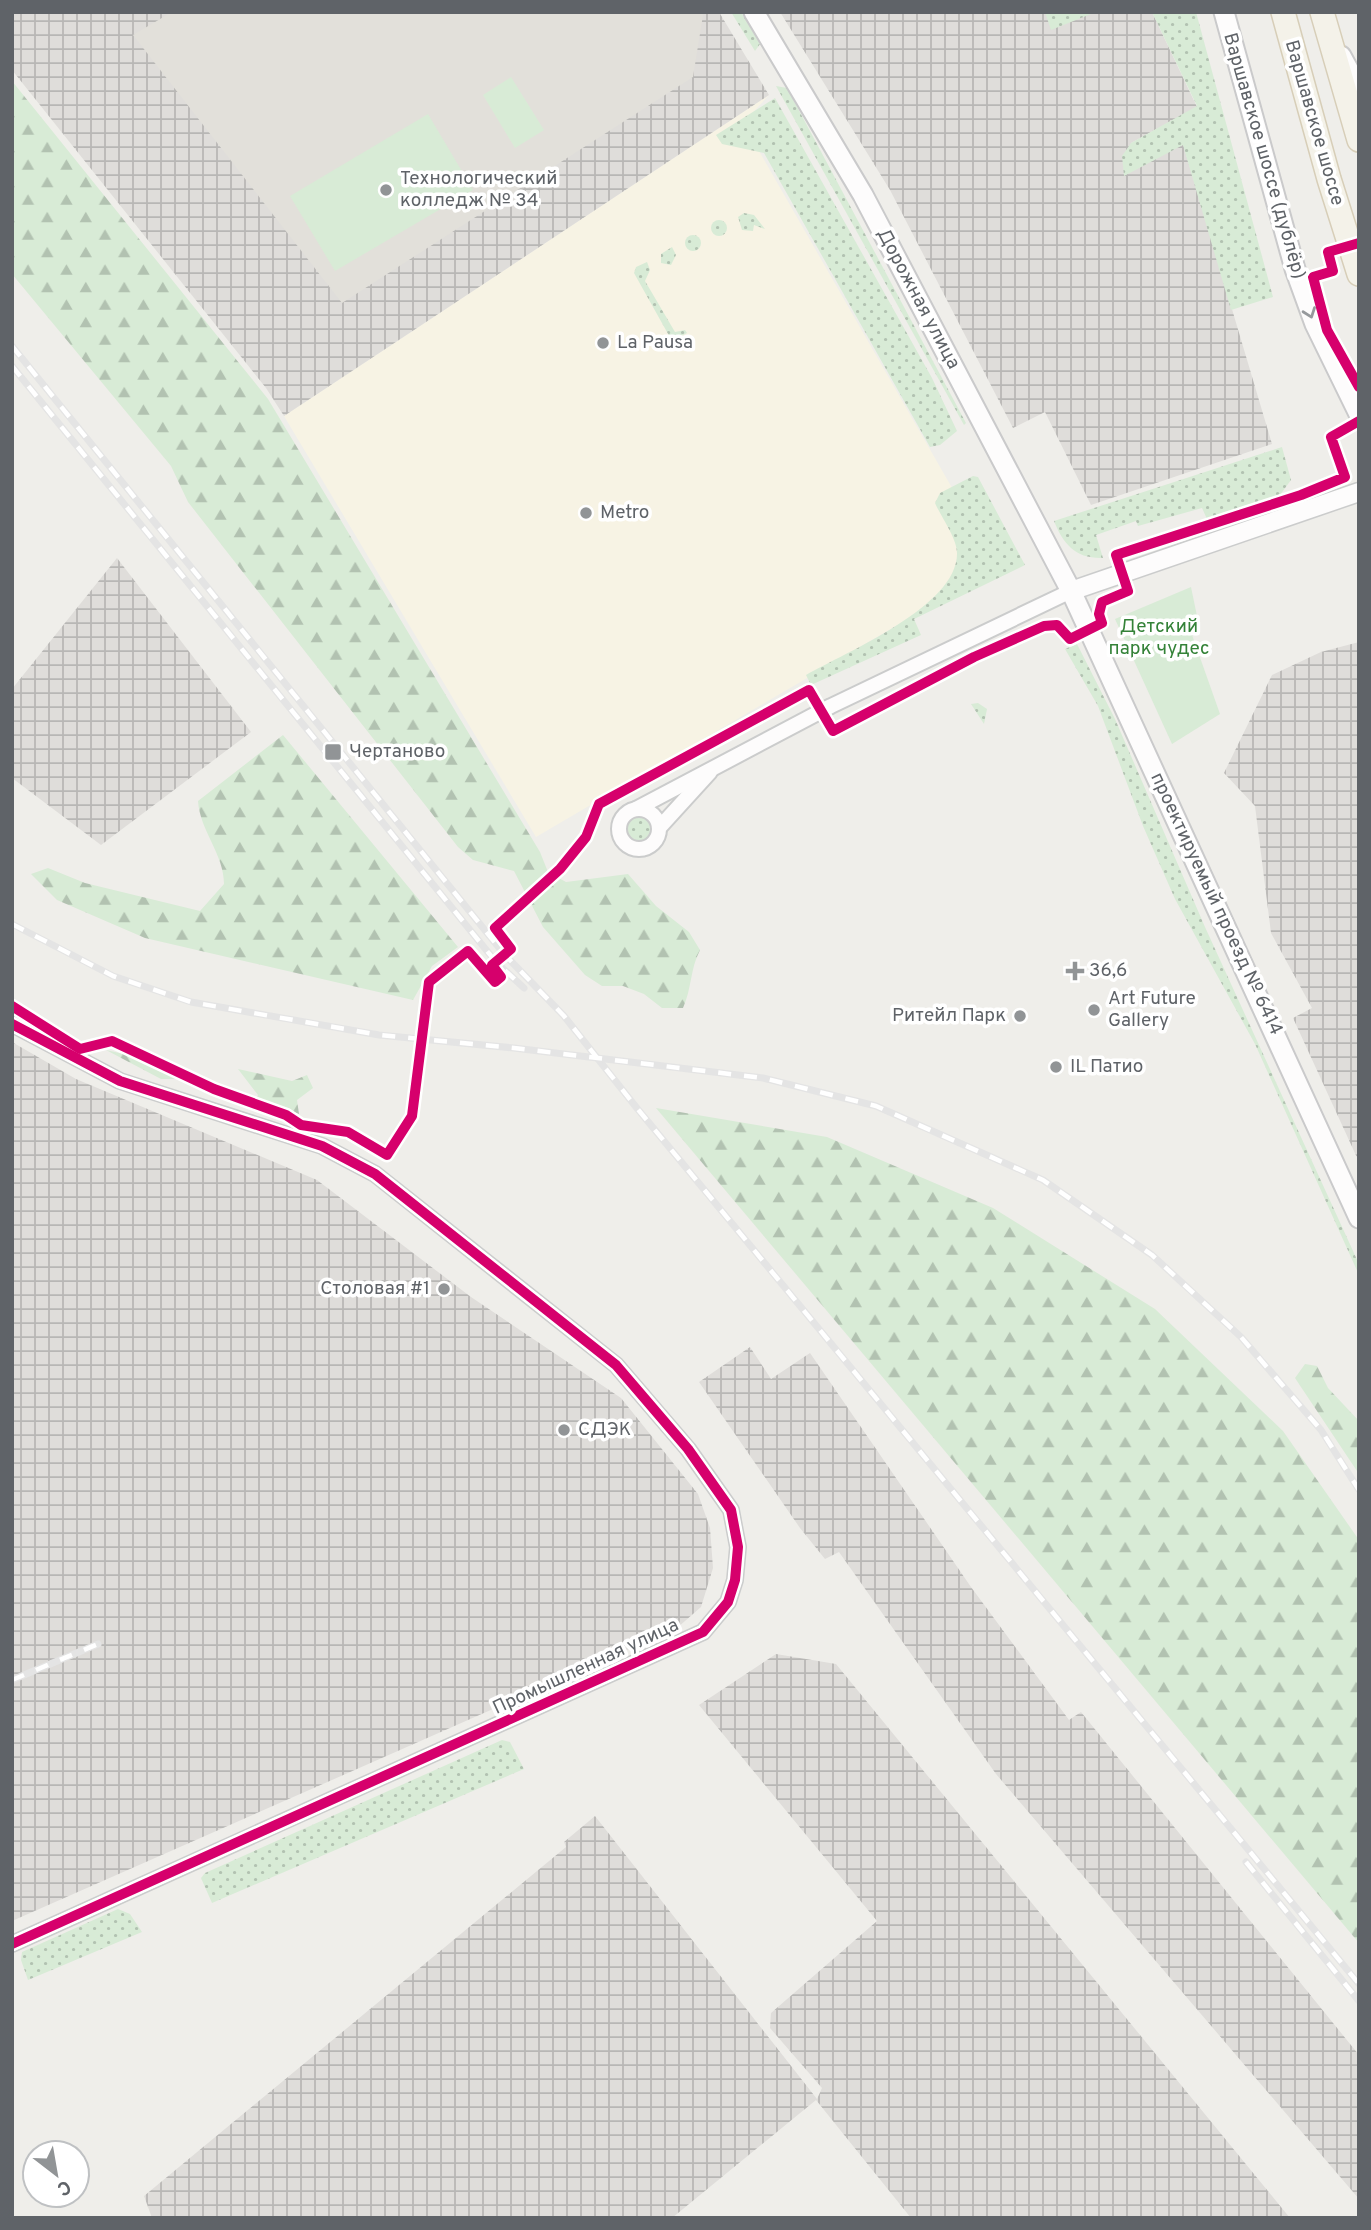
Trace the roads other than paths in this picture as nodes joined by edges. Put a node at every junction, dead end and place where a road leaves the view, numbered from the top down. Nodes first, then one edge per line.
1 (754, 12) edge
2 (1224, 12) edge
3 (1283, 12) edge
4 (1325, 22) edge
5 (1359, 89) edge
6 (1359, 140) edge
7 (1359, 274) edge
8 (1359, 414) edge
9 (1359, 492) edge
10 (1071, 591) junction
11 (718, 764) junction
12 (636, 809) junction
13 (659, 828) junction
14 (12, 1024) edge
15 (1359, 1218) edge
16 (12, 1944) edge

1 - 10 main road, Дорожная улица
2 -> 8 main road, Варшавское шоссе (дублёр)
3 - 7 main road, Варшавское шоссе
4 - 5 main road
4 - 6 main road, Варшавское шоссе
9 - 10 street
10 - 11 street
10 - 15 main road, проектируемый проезд № 6414
11 - 12 street
11 - 13 street
12 - 13 street
12 - 13 street
14 - 16 street, Промышленная улица

